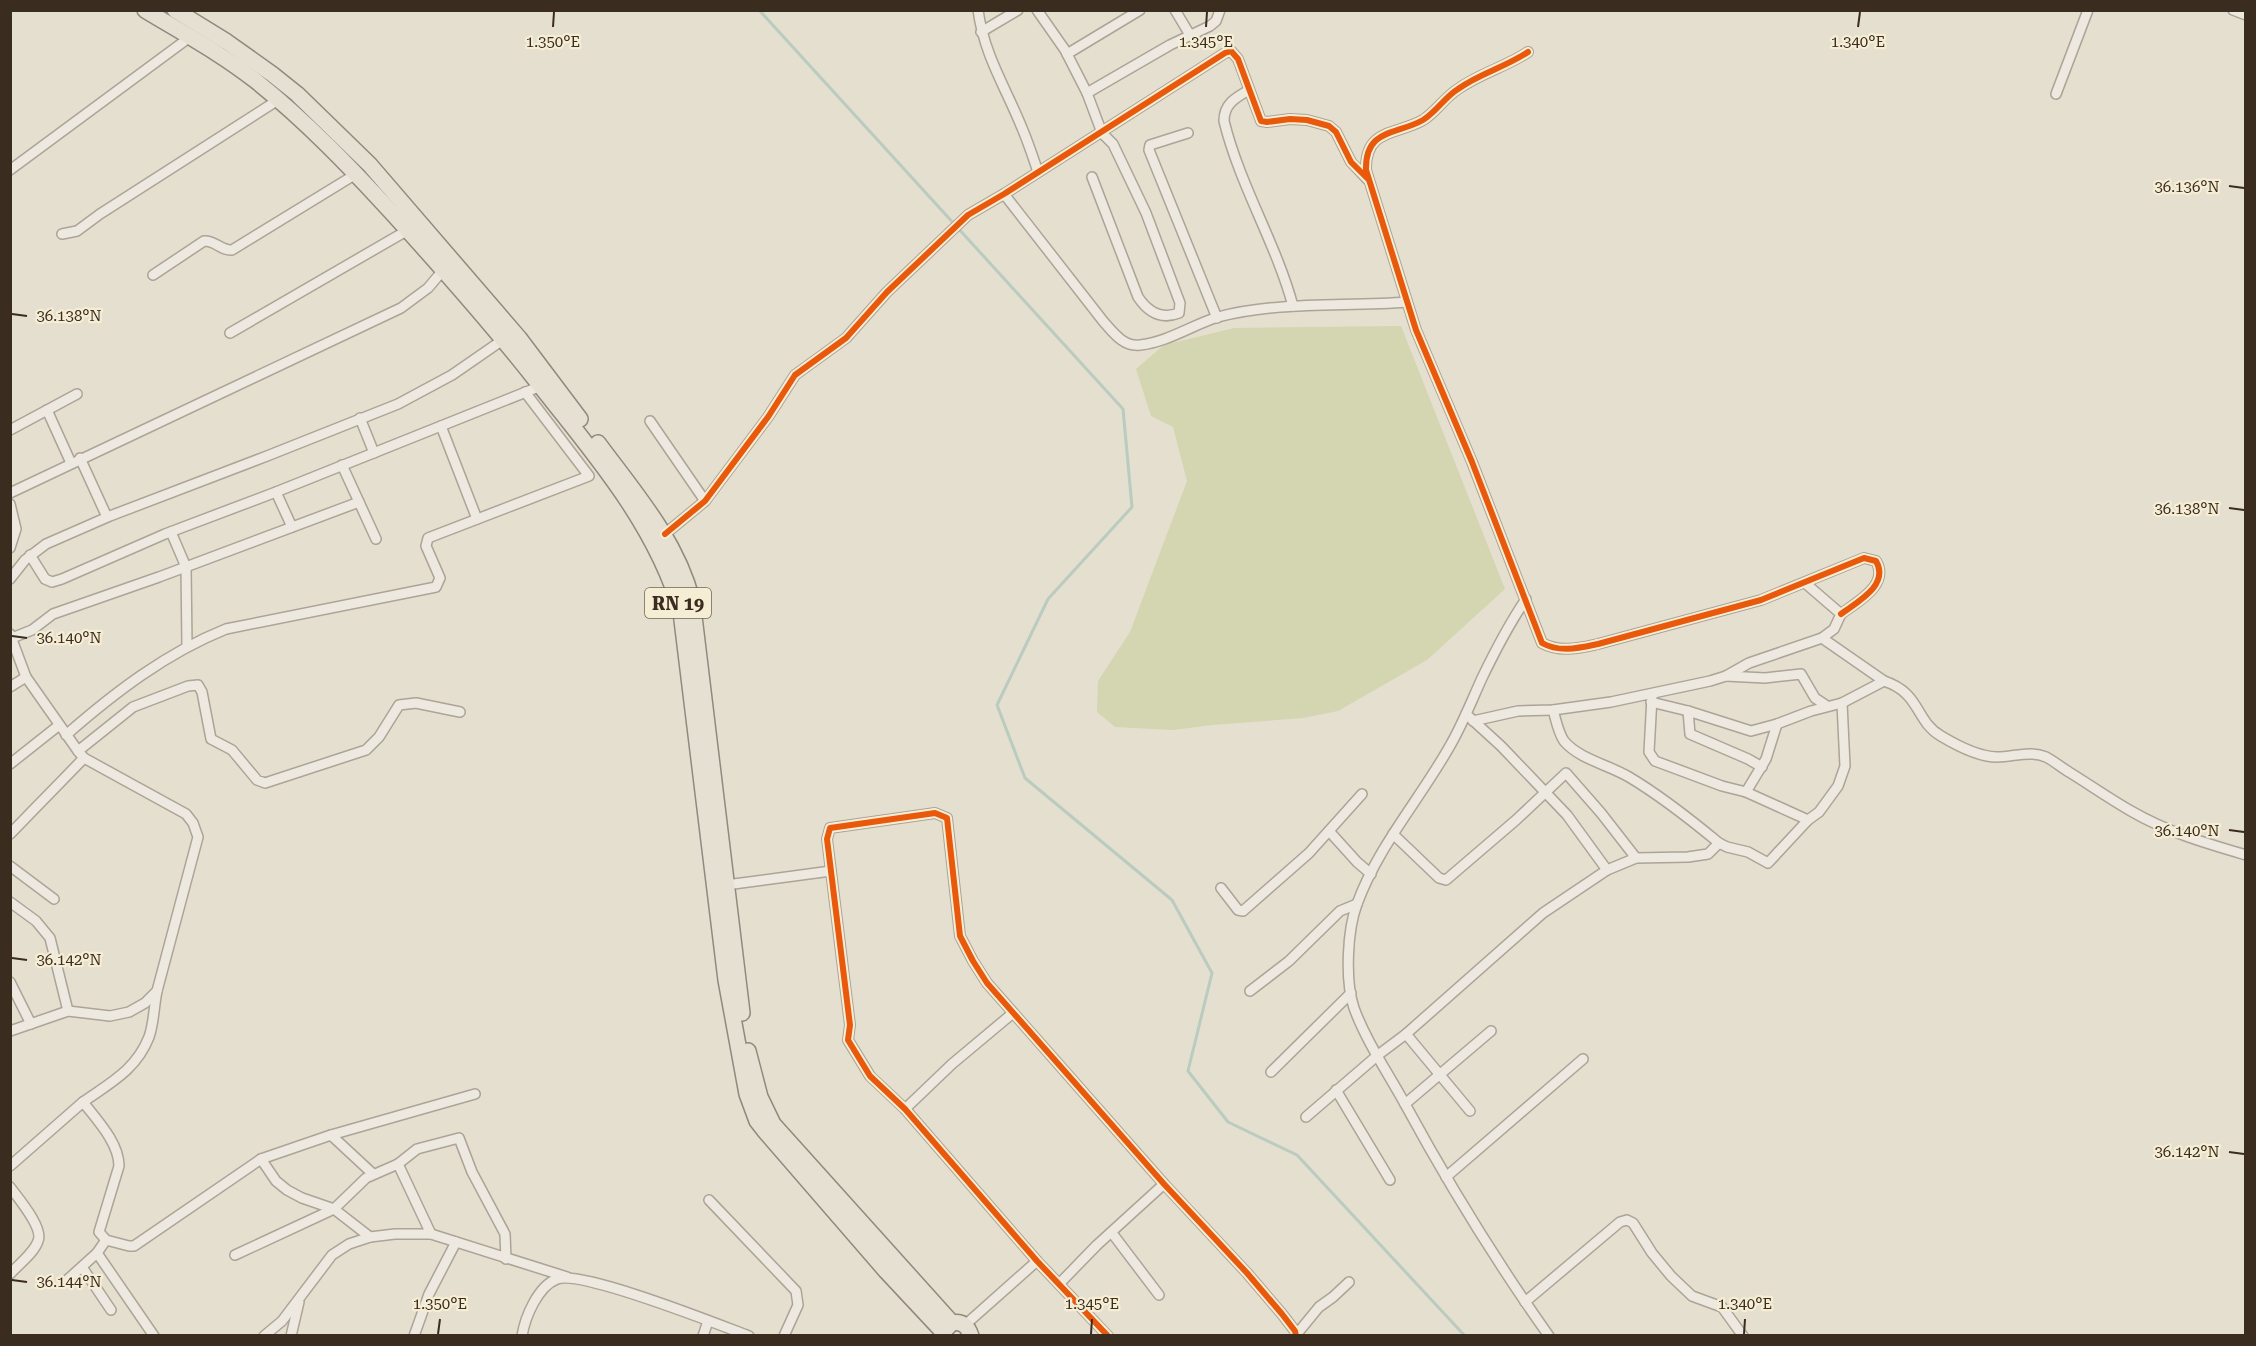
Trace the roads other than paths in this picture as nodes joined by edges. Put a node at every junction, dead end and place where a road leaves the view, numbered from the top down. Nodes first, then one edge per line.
1 (146, 10) edge
2 (175, 10) edge
3 (978, 10) edge
4 (1018, 10) edge
5 (1037, 10) edge
6 (1140, 10) edge
7 (1175, 10) edge
8 (1220, 10) edge
9 (2088, 10) edge
10 (2233, 10) edge
11 (2246, 15) edge
12 (981, 32) junction
13 (1190, 35) junction
14 (190, 37) junction
15 (1528, 52) dead end
16 (1067, 54) junction
17 (1249, 90) junction
18 (1086, 93) junction
19 (2056, 94) dead end
20 (278, 100) junction
21 (1102, 133) junction
22 (1188, 133) dead end
23 (357, 166) junction
24 (10, 170) edge
25 (1038, 172) junction
26 (1092, 177) dead end
27 (1368, 179) junction
28 (1004, 194) junction
29 (408, 230) junction
30 (62, 234) dead end
31 (444, 269) junction
32 (153, 275) dead end
33 (1407, 303) junction
34 (1293, 306) junction
35 (1217, 318) junction
36 (230, 333) dead end
37 (507, 336) junction
38 (540, 386) junction
39 (525, 392) junction
40 (77, 394) dead end
41 (47, 410) junction
42 (360, 418) junction
43 (650, 421) dead end
44 (441, 426) junction
45 (10, 430) edge
46 (374, 453) junction
47 (80, 458) junction
48 (71, 463) junction
49 (342, 465) junction
50 (276, 492) junction
51 (10, 493) edge
52 (705, 501) junction
53 (358, 502) junction
54 (11, 505) edge
55 (107, 517) junction
56 (477, 519) junction
57 (292, 527) junction
58 (171, 532) junction
59 (658, 532) junction
60 (376, 539) dead end
61 (10, 548) edge
62 (30, 555) junction
63 (186, 567) junction
64 (10, 579) edge
65 (1805, 582) junction
66 (1526, 599) junction
67 (1841, 614) junction
68 (11, 636) edge
69 (1822, 638) junction
70 (187, 646) junction
71 (1726, 676) junction
72 (26, 677) junction
73 (1884, 681) junction
74 (10, 687) edge
75 (1652, 698) junction
76 (1842, 703) junction
77 (1827, 706) junction
78 (1553, 710) junction
79 (1688, 711) junction
80 (460, 712) dead end
81 (1470, 718) junction
82 (1777, 724) junction
83 (58, 726) junction
84 (66, 735) junction
85 (81, 754) junction
86 (10, 764) edge
87 (1762, 767) junction
88 (1545, 792) junction
89 (1746, 792) junction
90 (1362, 794) dead end
91 (1808, 820) junction
92 (1329, 831) junction
93 (10, 834) edge
94 (1394, 834) junction
95 (1719, 843) junction
96 (2246, 855) edge
97 (1636, 858) junction
98 (10, 866) edge
99 (1607, 870) junction
100 (831, 871) junction
101 (1371, 874) junction
102 (721, 885) junction
103 (1221, 888) dead end
104 (54, 899) dead end
105 (10, 902) edge
106 (1357, 904) junction
107 (10, 981) edge
108 (157, 991) junction
109 (1250, 992) dead end
110 (1351, 993) junction
111 (68, 1011) junction
112 (1013, 1012) junction
113 (31, 1024) junction
114 (10, 1031) edge
115 (1491, 1031) dead end
116 (1406, 1034) junction
117 (1378, 1054) junction
118 (1583, 1059) dead end
119 (1271, 1072) dead end
120 (1439, 1075) junction
121 (1336, 1090) junction
122 (475, 1094) dead end
123 (82, 1102) junction
124 (1405, 1104) junction
125 (905, 1108) junction
126 (1470, 1111) dead end
127 (1306, 1117) dead end
128 (331, 1135) junction
129 (261, 1159) junction
130 (398, 1164) junction
131 (10, 1167) edge
132 (373, 1174) junction
133 (1446, 1177) junction
134 (1390, 1180) dead end
135 (1164, 1184) junction
136 (10, 1187) edge
137 (709, 1200) dead end
138 (334, 1209) junction
139 (1112, 1233) junction
140 (431, 1234) junction
141 (370, 1237) junction
142 (106, 1240) junction
143 (456, 1242) junction
144 (98, 1253) junction
145 (235, 1255) dead end
146 (506, 1259) junction
147 (1037, 1261) junction
148 (82, 1267) junction
149 (10, 1274) edge
150 (567, 1277) junction
151 (66, 1281) dead end
152 (1348, 1282) dead end
153 (1059, 1284) junction
154 (1159, 1295) dead end
155 (300, 1297) junction
156 (1525, 1302) junction
157 (111, 1310) dead end
158 (708, 1322) junction
159 (955, 1330) edge
160 (154, 1335) edge
161 (264, 1335) edge
162 (291, 1335) edge
163 (414, 1335) edge
164 (522, 1335) edge
165 (703, 1335) edge
166 (749, 1335) edge
167 (784, 1335) edge
168 (1108, 1335) edge
169 (1296, 1335) edge
170 (1549, 1335) edge
171 (1743, 1335) edge

1 - 14 main road, RN 19
2 - 23 main road, RN 19
3 - 12 street
4 - 12 street
5 - 16 street
6 - 16 street
7 - 13 street
8 - 13 street
9 - 19 street
10 - 11 street
12 - 25 street
13 - 18 street
14 - 20 main road, RN 19
14 - 24 street
15 - 27 street
16 - 18 street
17 - 21 street
17 - 27 street
17 - 34 street
18 - 21 street
20 - 23 main road, RN 19
20 - 30 street
21 - 25 street
21 - 26 street
22 - 35 street
23 - 29 main road, RN 19
23 - 32 street
23 - 37 main road, RN 19
25 - 28 street
27 - 33 street
28 - 35 street
28 - 52 street
29 - 31 main road, RN 19
29 - 36 street
31 - 37 main road, RN 19
31 - 47 street
33 - 34 street
33 - 66 street
34 - 35 street
37 - 38 main road, RN 19
37 - 42 street
37 - 59 main road, RN 19
38 - 39 street
38 - 59 main road, RN 19
39 - 44 street
39 - 56 street
40 - 41 street
41 - 45 street
41 - 48 street
42 - 46 street
42 - 55 street
43 - 52 street
44 - 46 street
44 - 56 street
46 - 49 street
47 - 48 street
47 - 55 street
48 - 51 street
49 - 50 street
49 - 53 street
50 - 57 street
50 - 58 street
52 - 59 street
53 - 57 street
53 - 60 street
54 - 61 street
55 - 62 street
56 - 70 street
57 - 63 street
58 - 62 street
58 - 63 street
59 - 102 main road, RN 19
62 - 64 street
63 - 68 street
63 - 70 street
65 - 66 street
65 - 67 street
65 - 67 street
66 - 81 street
67 - 69 street
68 - 72 street
69 - 71 street
69 - 73 street
70 - 84 street
71 - 75 street
71 - 77 street
72 - 74 street
72 - 83 street
73 - 76 street
73 - 96 street
75 - 78 street
75 - 79 street
75 - 89 street
76 - 77 street
76 - 91 street
77 - 82 street
78 - 81 street
78 - 95 street
79 - 82 street
79 - 87 street
80 - 85 street
81 - 88 street
81 - 94 street
82 - 87 street
83 - 84 street
83 - 86 street
84 - 85 street
85 - 93 street
85 - 108 street
87 - 89 street
88 - 94 street
88 - 97 street
88 - 99 street
89 - 91 street
90 - 92 street
91 - 95 street
92 - 101 street
92 - 103 street
94 - 101 street
95 - 97 street
97 - 99 street
98 - 104 street
99 - 116 street
100 - 102 street
100 - 112 street
100 - 125 street
101 - 106 street
102 - 159 main road, RN 19
105 - 111 street
106 - 109 street
106 - 110 street
107 - 113 street
108 - 111 street
108 - 123 street
110 - 117 street
110 - 119 street
111 - 113 street
112 - 125 street
112 - 135 street
113 - 114 street
115 - 120 street
116 - 117 street
116 - 120 street
117 - 121 street
117 - 124 street
118 - 133 street
120 - 124 street
120 - 126 street
121 - 127 street
121 - 134 street
122 - 128 street
123 - 131 street
123 - 142 street
124 - 133 street
125 - 147 street
128 - 129 street
128 - 132 street
129 - 138 street
129 - 142 street
130 - 132 street
130 - 140 street
130 - 146 street
132 - 138 street
133 - 156 street
135 - 139 street
135 - 169 street
136 - 149 street
137 - 167 street
138 - 141 street
138 - 145 street
139 - 153 street
139 - 154 street
140 - 141 street
140 - 143 street
141 - 155 street
142 - 144 street
143 - 146 street
143 - 163 street
144 - 148 street
144 - 160 street
146 - 150 street
147 - 153 street
147 - 159 street
148 - 151 street
148 - 157 street
150 - 158 street
150 - 164 street
152 - 169 street
153 - 168 street
155 - 161 street
155 - 162 street
156 - 170 street
156 - 171 street
158 - 165 street
158 - 166 street

